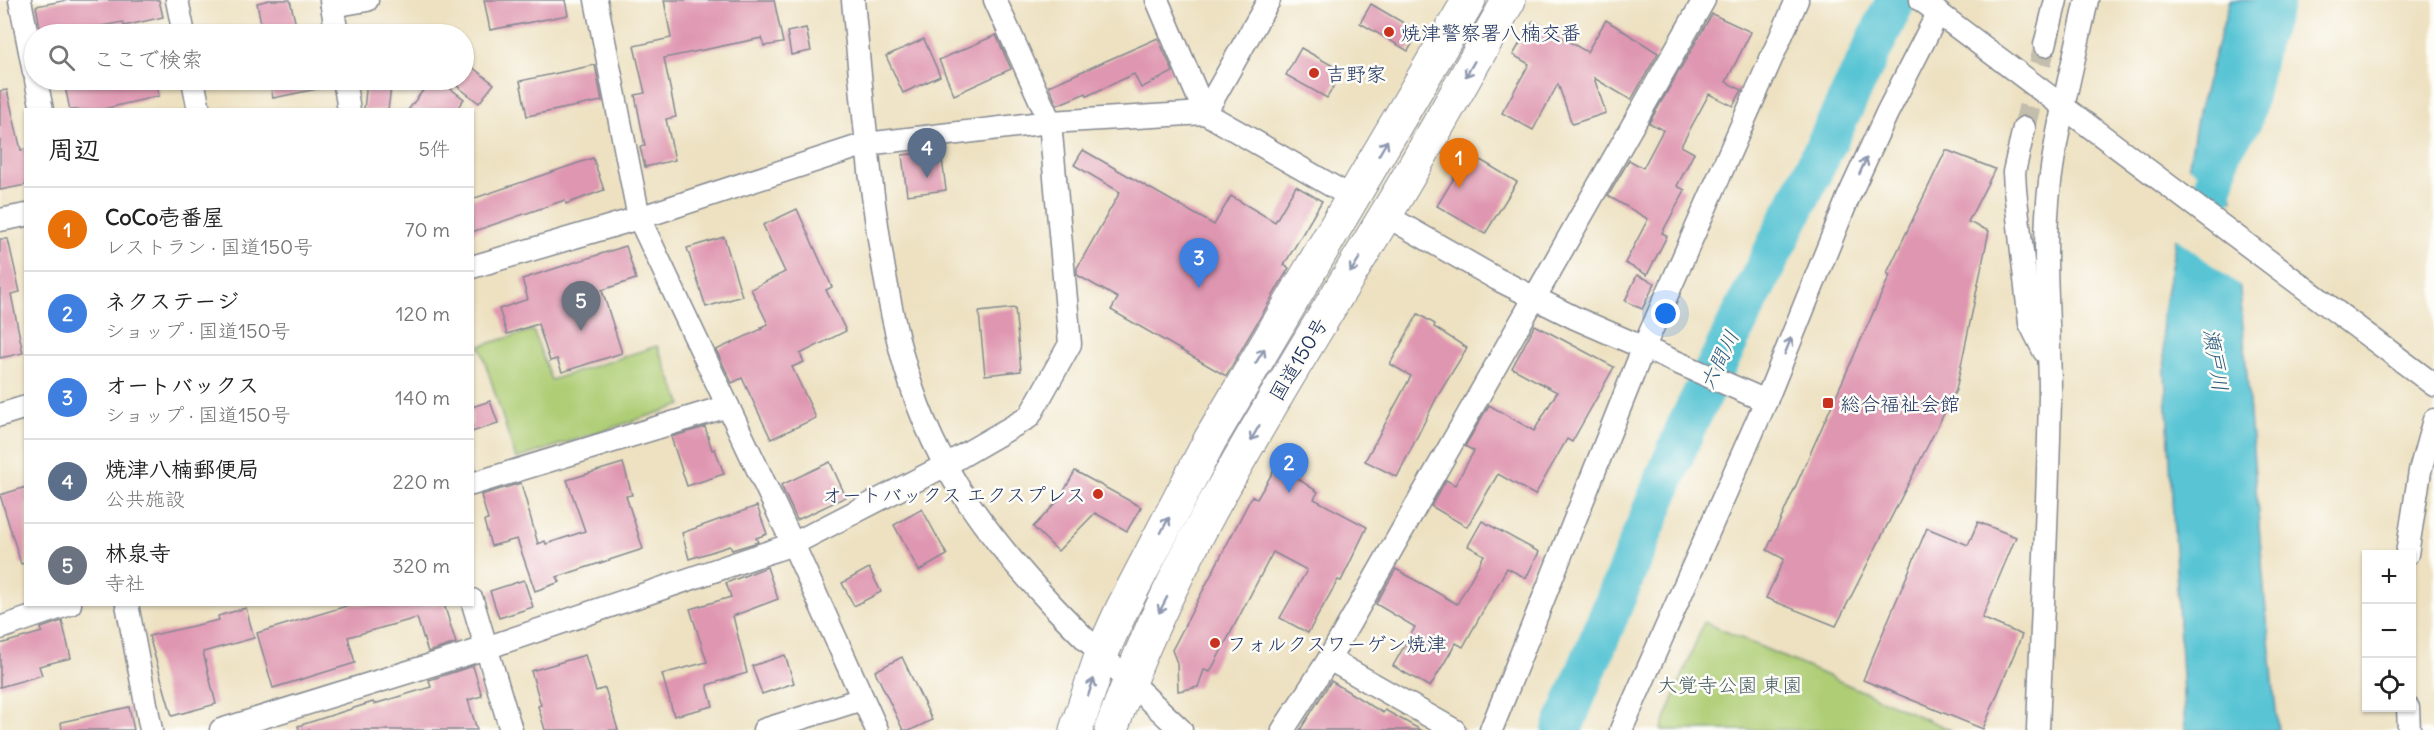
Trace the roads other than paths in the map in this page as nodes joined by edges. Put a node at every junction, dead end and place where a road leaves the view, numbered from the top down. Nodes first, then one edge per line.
1 (20, 0) edge
2 (177, 0) edge
3 (367, 0) edge
4 (596, 0) edge
5 (853, 0) edge
6 (995, 0) edge
7 (1157, 0) edge
8 (1269, 0) edge
9 (1468, 0) edge
10 (1509, 0) edge
11 (1704, 0) edge
12 (1797, 0) edge
13 (2056, 0) edge
14 (2087, 0) edge
15 (332, 3) edge
16 (1930, 6) edge
17 (25, 24) edge
18 (182, 24) edge
19 (335, 24) edge
20 (2045, 45) tunnel mouth
21 (38, 90) edge
22 (195, 90) edge
23 (346, 90) edge
24 (42, 108) edge
25 (199, 108) edge
26 (349, 108) edge
27 (2069, 111) junction
28 (1205, 113) junction
29 (1050, 122) junction
30 (2024, 128) tunnel mouth
31 (866, 144) junction
32 (1353, 198) junction
33 (24, 215) edge
34 (1385, 215) junction
35 (639, 219) junction
36 (0, 220) edge
37 (474, 266) edge
38 (1535, 299) junction
39 (1643, 348) junction
40 (2048, 357) junction
41 (2433, 384) edge
42 (1760, 398) junction
43 (728, 406) junction
44 (24, 408) edge
45 (0, 415) edge
46 (2434, 420) edge
47 (946, 465) junction
48 (474, 483) edge
49 (793, 544) junction
50 (2409, 550) edge
51 (64, 606) edge
52 (127, 606) edge
53 (474, 606) edge
54 (0, 628) edge
55 (486, 648) junction
56 (1102, 653) junction
57 (1329, 659) junction
58 (1128, 680) junction
59 (862, 699) junction
60 (2408, 712) edge
61 (151, 730) edge
62 (221, 730) edge
63 (511, 730) edge
64 (764, 730) edge
65 (877, 730) edge
66 (1077, 730) edge
67 (1110, 730) edge
68 (1181, 730) edge
69 (1283, 730) edge
70 (1454, 730) edge
71 (1491, 730) edge
72 (1620, 730) edge
73 (2038, 730) edge
74 (2409, 730) edge

1 - 17 street
2 - 18 street
3 - 15 street
4 - 35 street
5 - 31 street
6 - 29 street
7 - 28 street
8 - 28 street
32 -> 9 highway, 国道150号
10 -> 34 highway, 国道150号
11 - 38 street
12 - 39 street
13 - 20 street
14 - 27 street
15 - 19 street
16 - 27 street
42 -> 16 street
21 - 24 street
22 - 25 street
23 - 26 street
27 - 40 street
27 - 41 street
28 - 29 street
28 - 32 street
29 - 31 street
29 - 47 street
30 - 40 street
31 - 35 street
31 - 47 street
56 -> 32 highway, 国道150号
33 - 36 street
34 - 38 street
34 -> 58 highway, 国道150号
35 - 37 street
35 - 43 street
38 - 39 street
38 - 57 street
39 - 42 street
39 - 71 street
40 - 73 street
42 - 72 street
43 - 48 street
43 - 49 street
44 - 45 street
46 - 50 street
47 - 49 street
47 - 56 street
49 - 55 street
49 - 59 street
51 - 54 street
52 - 61 street
53 - 55 street
55 - 62 street
55 - 63 street
56 - 58 street
66 -> 56 highway, 国道150号
57 - 69 street
57 - 70 street
58 - 67 highway, 国道150号
58 - 68 street
59 - 64 street
59 - 65 street
60 - 74 street

